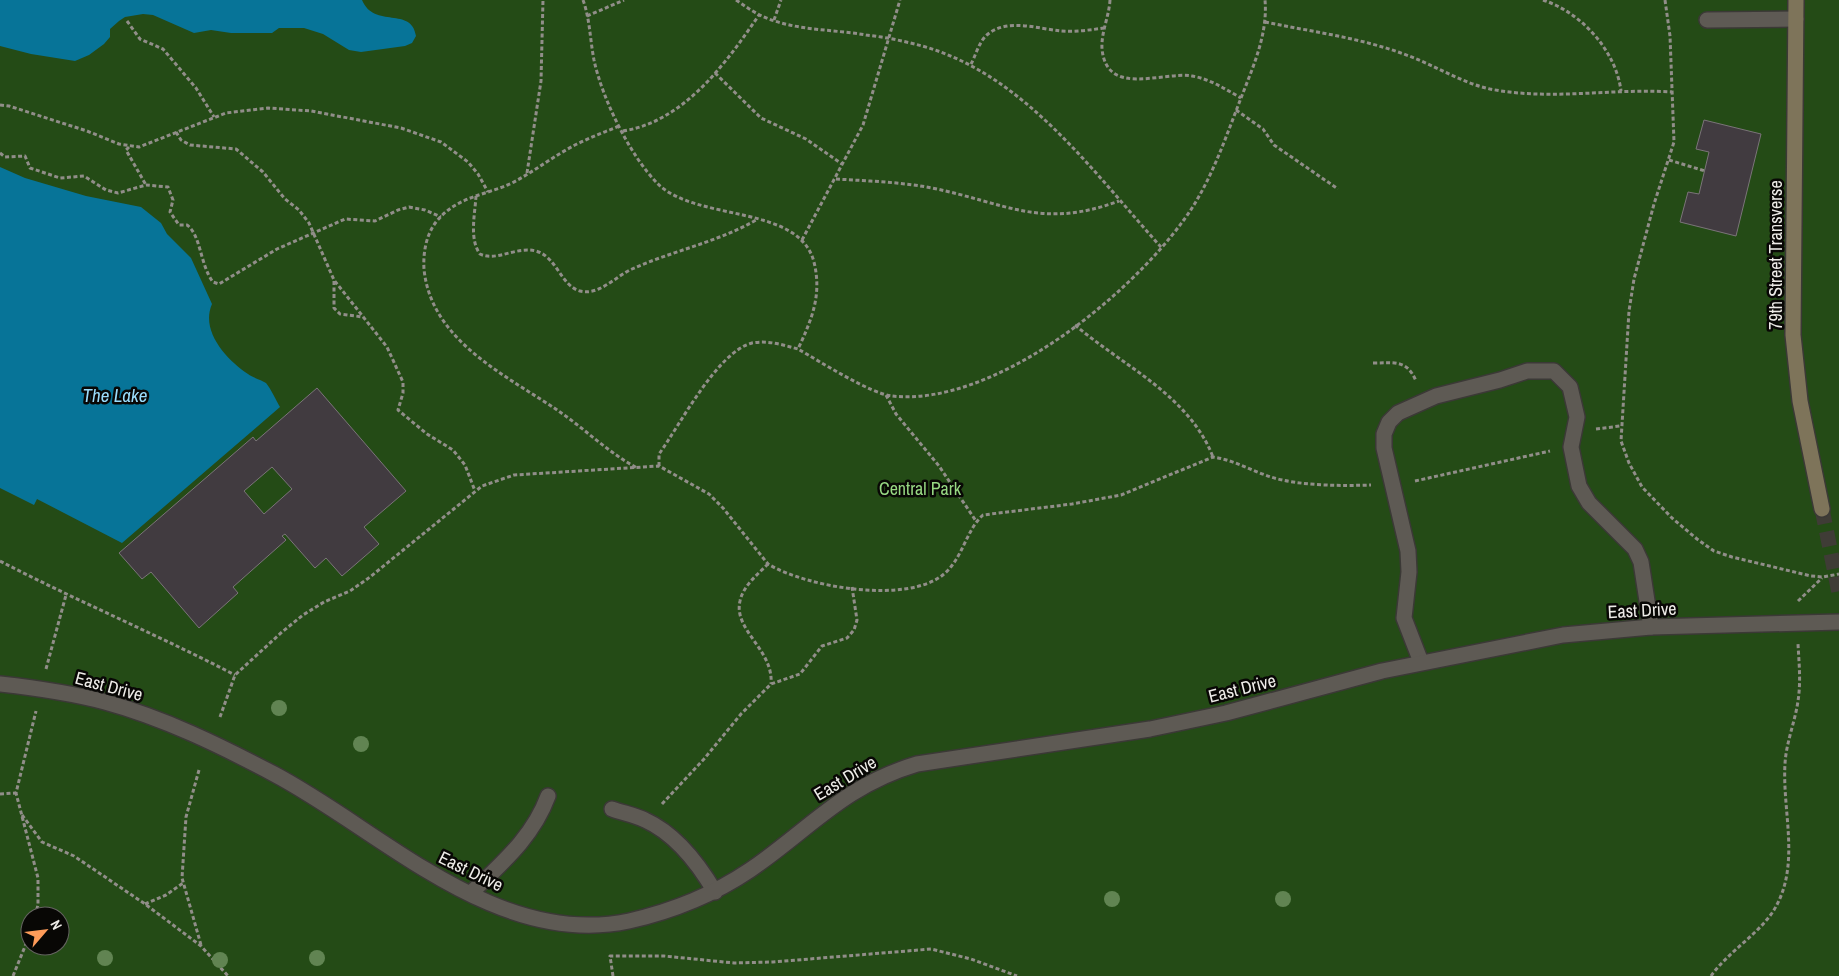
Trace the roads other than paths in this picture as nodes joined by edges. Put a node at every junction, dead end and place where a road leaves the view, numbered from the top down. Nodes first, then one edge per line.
1 (1796, 0) edge
2 (1796, 19) junction
3 (1707, 20) dead end
4 (1822, 508) tunnel mouth
5 (1839, 622) edge
6 (1651, 627) junction
7 (1421, 662) junction
8 (0, 684) edge
9 (548, 796) dead end
10 (612, 809) dead end
11 (715, 892) junction
12 (471, 893) junction

1 - 2 main road, 79th Street Transverse
2 - 3 street
2 - 4 main road, 79th Street Transverse
5 - 6 street, East Drive
6 - 7 street, East Drive
6 - 7 street
7 - 11 street, East Drive
8 - 12 street, East Drive
9 - 12 street
10 - 11 street
11 - 12 street, East Drive

